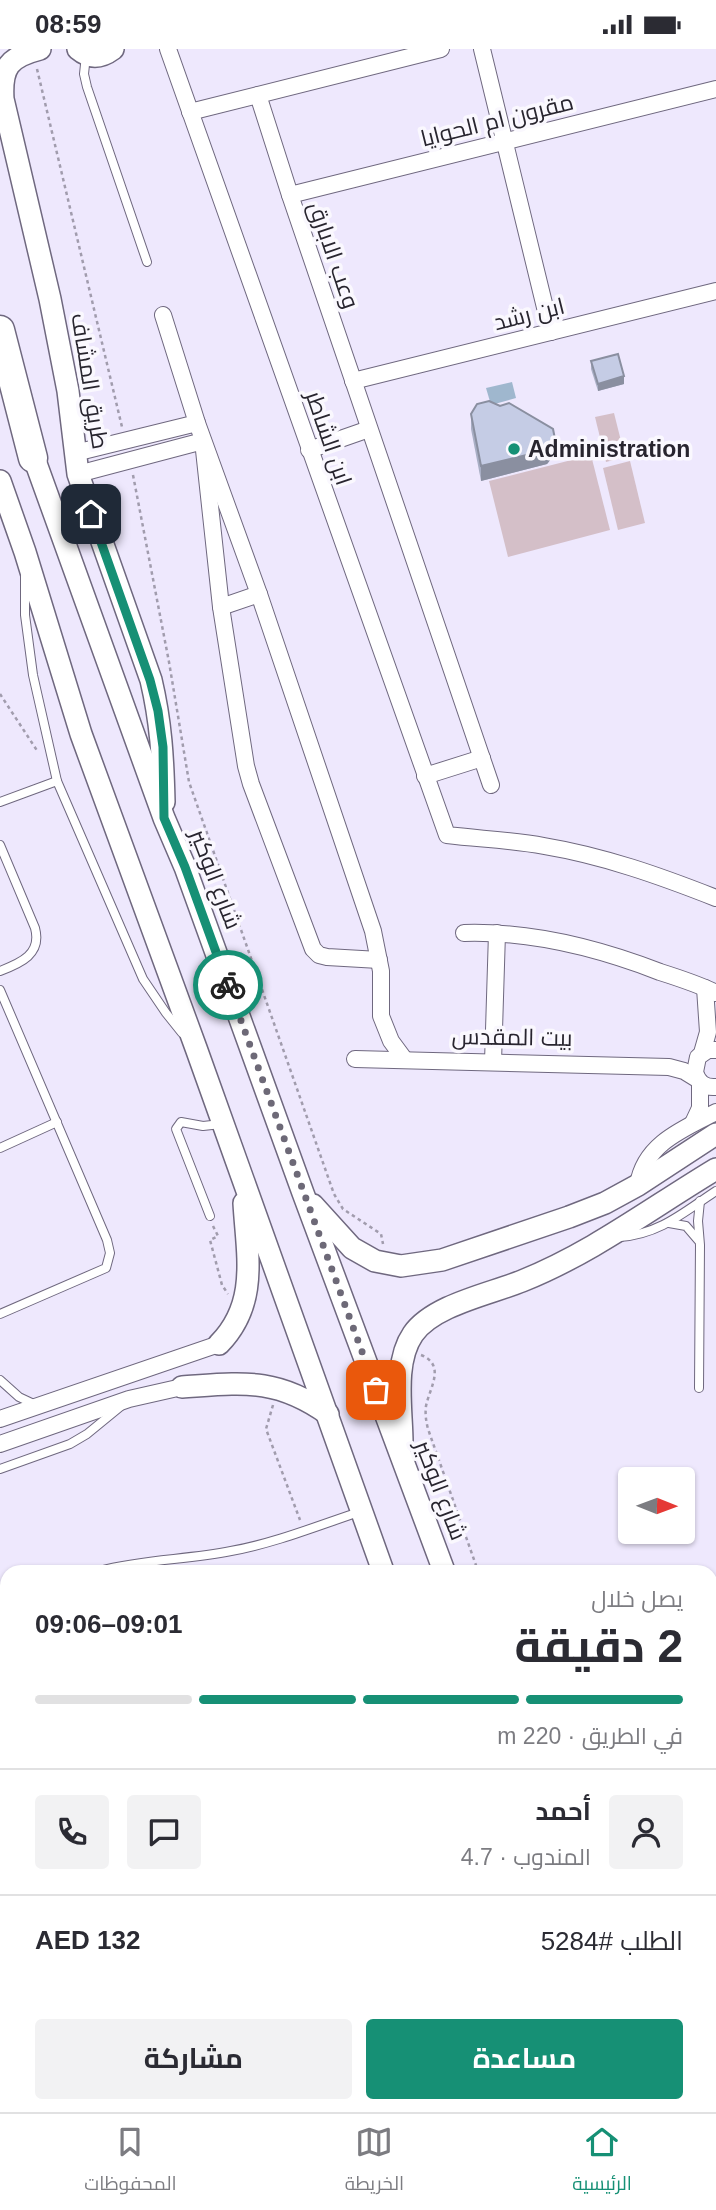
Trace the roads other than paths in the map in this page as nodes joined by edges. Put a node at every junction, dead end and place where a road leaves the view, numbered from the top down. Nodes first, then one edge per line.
1 (113, 49) edge
2 (441, 49) edge
3 (482, 49) edge
4 (37, 50) edge
5 (171, 51) edge
6 (82, 52) edge
7 (716, 89) edge
8 (258, 95) junction
9 (190, 112) junction
10 (504, 142) junction
11 (290, 195) junction
12 (147, 261) dead end
13 (716, 291) edge
14 (163, 316) dead end
15 (0, 330) edge
16 (551, 332) junction
17 (0, 362) edge
18 (353, 381) junction
19 (197, 423) junction
20 (369, 429) junction
21 (203, 441) junction
22 (309, 450) junction
23 (33, 458) junction
24 (77, 464) junction
25 (0, 481) edge
26 (25, 552) junction
27 (260, 594) junction
28 (222, 607) junction
29 (482, 758) junction
30 (425, 776) junction
31 (57, 781) junction
32 (491, 785) dead end
33 (0, 802) edge
34 (164, 818) junction
35 (0, 845) edge
36 (716, 898) edge
37 (464, 933) dead end
38 (497, 933) junction
39 (379, 960) junction
40 (0, 971) edge
41 (0, 990) edge
42 (710, 991) edge
43 (197, 1048) junction
44 (705, 1053) edge
45 (355, 1059) dead end
46 (405, 1061) junction
47 (493, 1062) junction
48 (669, 1067) junction
49 (704, 1083) edge
50 (716, 1112) edge
51 (57, 1122) junction
52 (693, 1123) junction
53 (223, 1124) junction
54 (716, 1134) edge
55 (0, 1148) edge
56 (716, 1169) edge
57 (242, 1180) junction
58 (638, 1185) junction
59 (716, 1191) edge
60 (303, 1193) junction
61 (700, 1201) junction
62 (210, 1216) road end
63 (669, 1223) junction
64 (610, 1237) junction
65 (700, 1245) junction
66 (0, 1314) edge
67 (219, 1344) joint
68 (0, 1380) edge
69 (182, 1387) joint
70 (699, 1388) dead end
71 (129, 1399) junction
72 (39, 1406) junction
73 (328, 1414) junction
74 (0, 1419) edge
75 (1, 1441) edge
76 (403, 1463) junction
77 (0, 1469) edge
78 (362, 1511) junction
79 (128, 1565) edge
80 (381, 1565) edge
81 (442, 1565) edge

1 - 6 main road
2 - 8 street
3 - 10 street
4 - 24 main road, طريق المشاف
5 - 9 street, ابن الشاطر
6 - 12 lane
7 - 10 street, مقرون ام الحوايا
8 - 9 street
8 - 11 street, وعب الابارق
9 - 22 street, ابن الشاطر
10 - 11 street, مقرون ام الحوايا
10 - 16 street
11 - 18 street, وعب الابارق
13 - 16 street, ابن رشد
14 - 19 street
15 - 23 highway
16 - 18 street, ابن رشد
17 - 23 main road, شارع الوكير
18 - 20 street, وعب الابارق
19 - 21 street
19 - 24 street
20 - 22 street
20 - 29 street, وعب الابارق
21 - 24 street
21 - 27 street
21 - 28 street
22 - 30 street, ابن الشاطر
23 - 34 main road, شارع الوكير
24 - 34 main road, طريق المشاف
25 - 26 main road
26 - 31 lane
26 - 43 main road
27 - 28 street
27 - 39 street
28 - 39 street
29 - 30 street
29 - 32 street, وعب الابارق
30 - 36 street, ابن الشاطر
31 - 33 lane
31 - 43 lane
34 - 60 main road, شارع الوكير
35 - 40 lane
37 - 38 street
38 - 42 street
38 - 47 street
39 - 46 street
41 - 51 lane
42 - 44 street
43 - 53 main road
44 - 48 street, بيت المقدس
44 - 49 street
45 - 46 street, بيت المقدس
46 - 47 street, بيت المقدس
47 - 48 street, بيت المقدس
48 - 49 street, بيت المقدس
49 - 52 street
50 - 52 street
51 - 55 lane
51 - 66 lane
52 - 58 street
53 - 57 main road
53 - 62 lane
54 - 58 main road
56 - 64 main road
57 - 67 main road
57 - 73 main road
58 - 60 main road
59 - 61 lane
60 - 76 main road, شارع الوكير
61 - 63 lane
61 - 65 lane
63 - 64 lane
63 - 65 lane
64 - 76 main road
65 - 70 lane
67 - 72 street
68 - 72 lane
69 - 71 street
69 - 73 main road
71 - 75 street
71 - 77 lane
72 - 74 street
73 - 78 main road
76 - 81 main road, شارع الوكير
78 - 79 lane
78 - 80 main road

